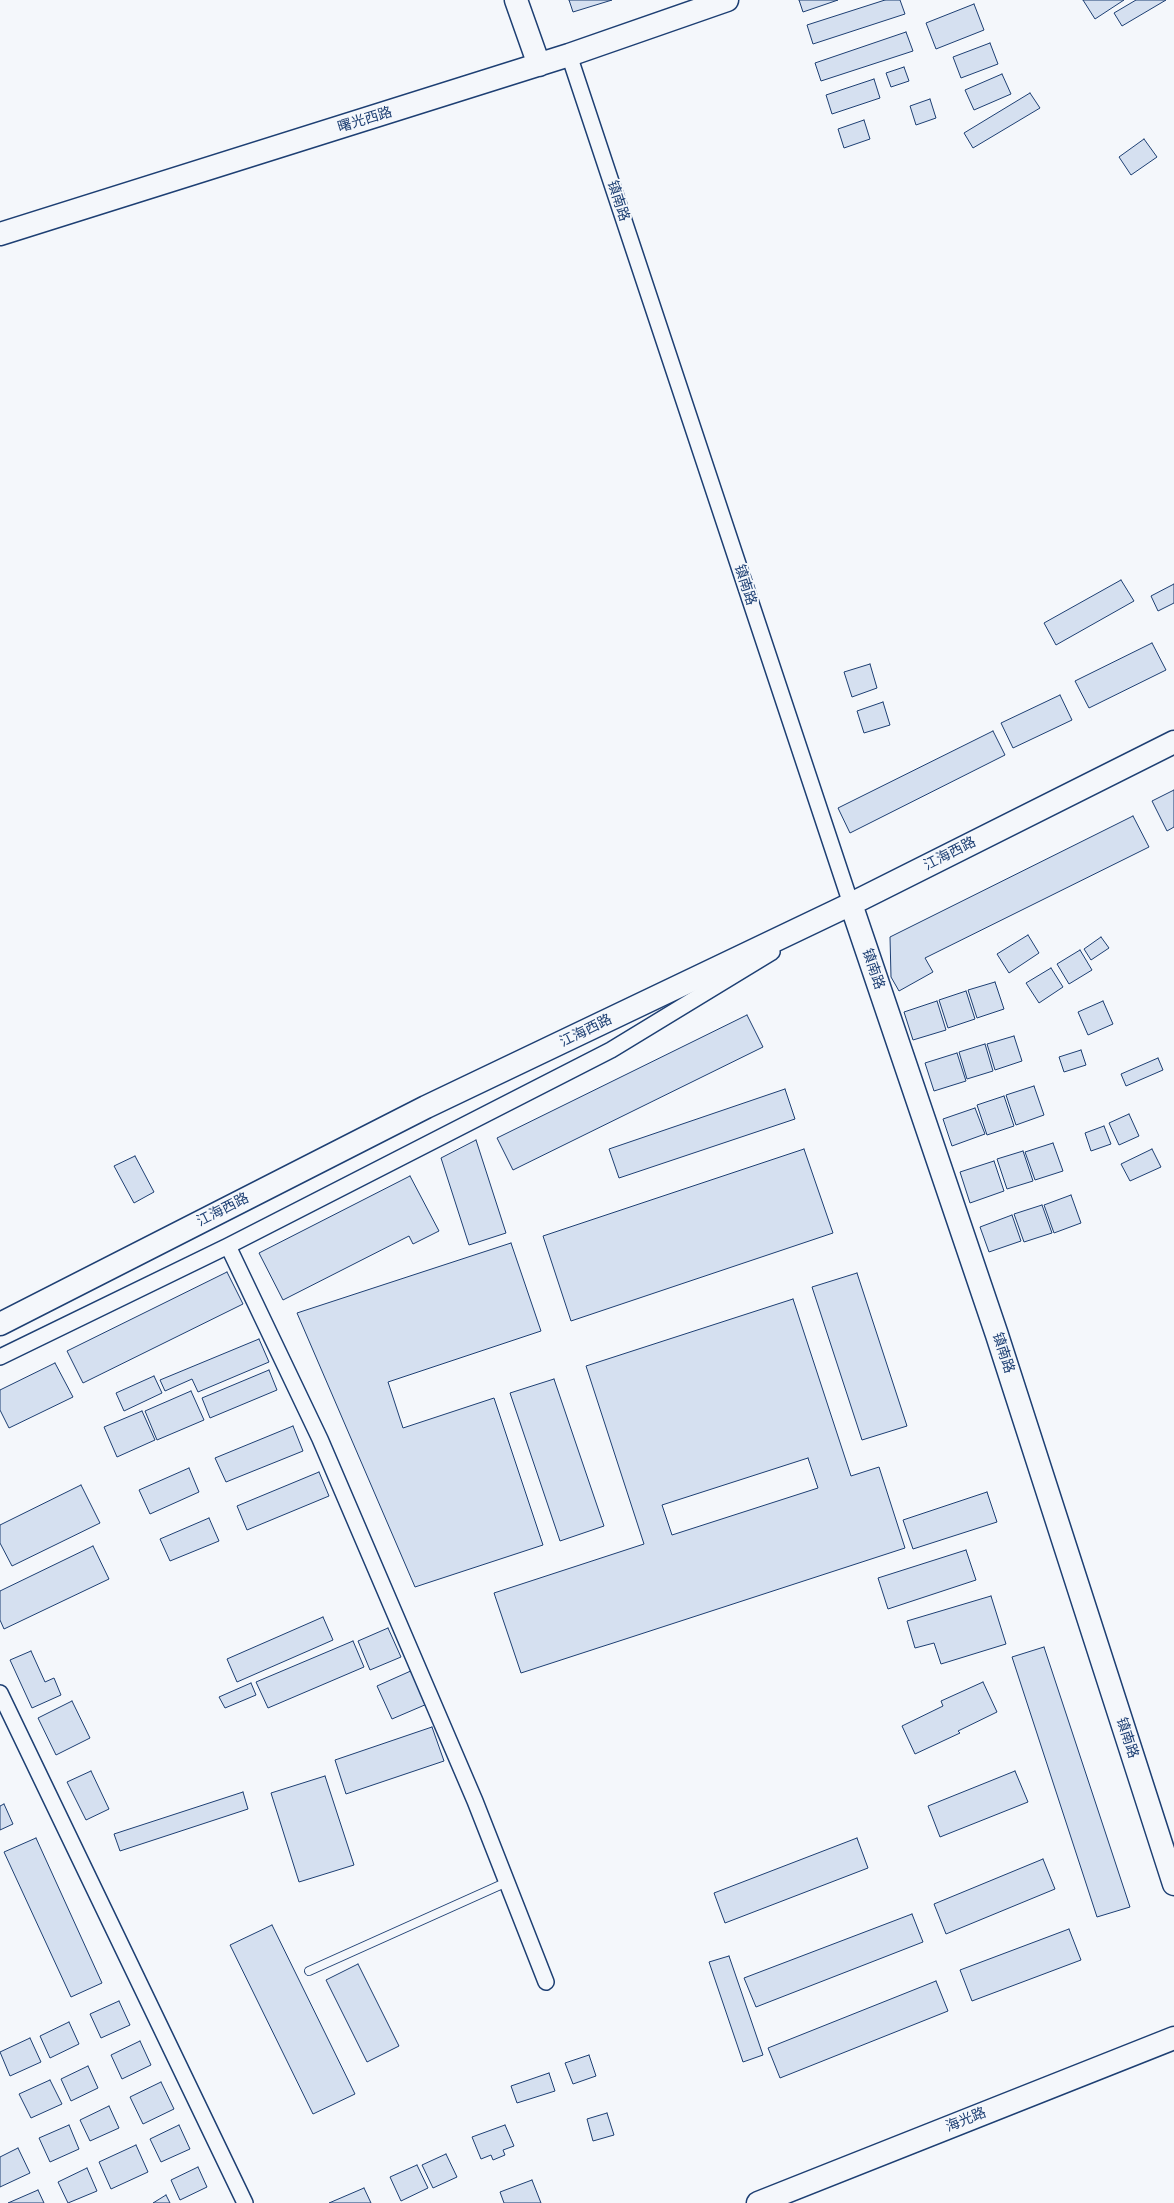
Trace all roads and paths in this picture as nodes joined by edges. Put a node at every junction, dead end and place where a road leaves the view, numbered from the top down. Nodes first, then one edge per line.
1 (516, 0) edge
2 (727, 0) edge
3 (569, 55) junction
4 (539, 65) junction
5 (0, 234) edge
6 (1174, 742) edge
7 (851, 904) junction
8 (228, 1246) junction
9 (0, 1324) edge
10 (0, 1356) edge
11 (0, 1693) edge
12 (507, 1882) junction
13 (1174, 1884) edge
14 (309, 1970) dead end
15 (546, 1982) dead end
16 (1174, 2038) edge
17 (245, 2203) edge
18 (758, 2203) edge

1 - 4 street
2 - 3 street, 曙光西路
3 - 4 street, 曙光西路
3 - 7 street, 镇南路
4 - 5 street, 曙光西路
6 - 7 street, 江海西路
7 - 8 street
7 - 9 street, 江海西路
7 - 13 street, 镇南路
8 - 10 street
8 - 12 street
11 - 17 street
12 - 14 lane
12 - 15 street
16 - 18 street, 海光路

